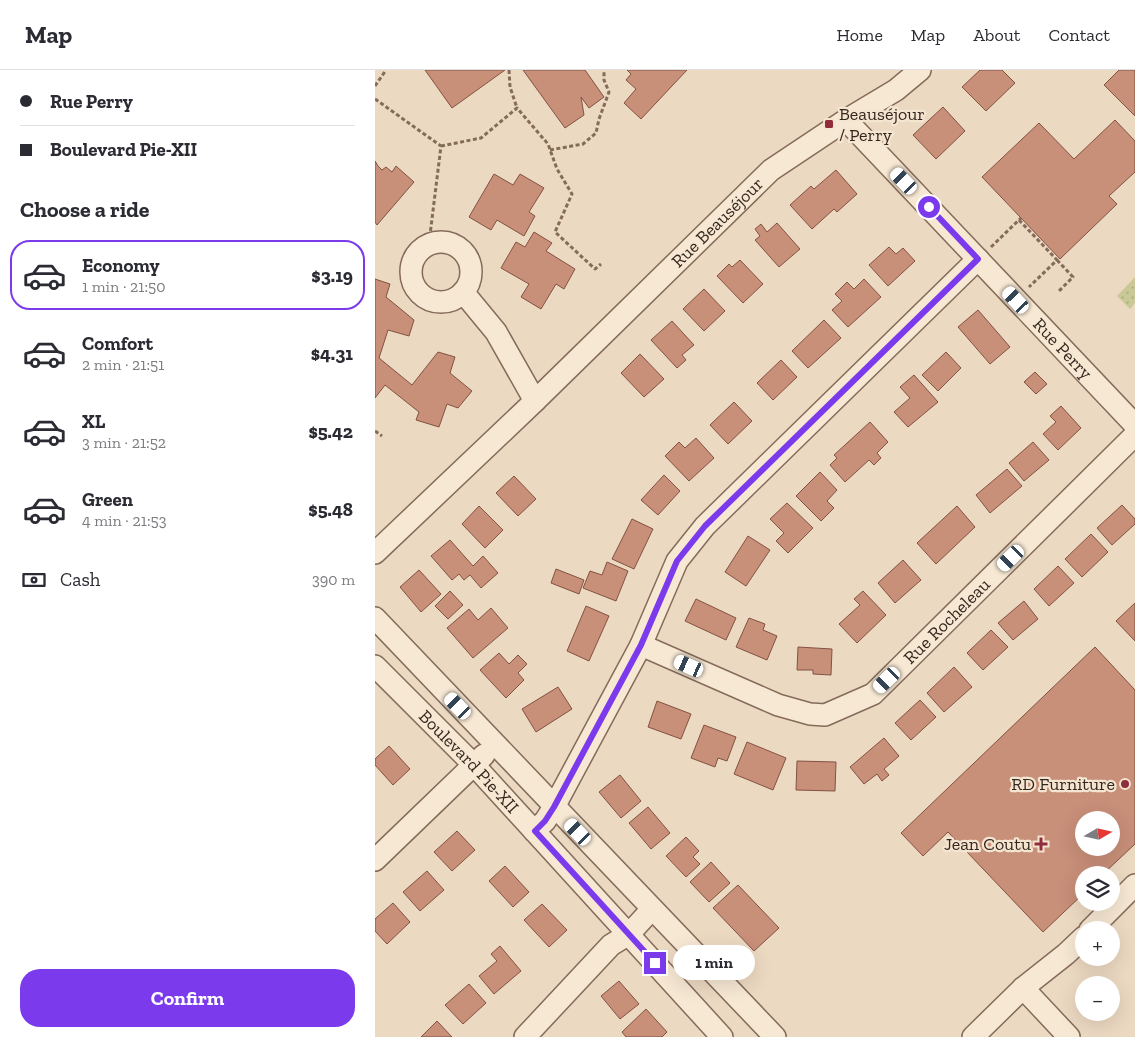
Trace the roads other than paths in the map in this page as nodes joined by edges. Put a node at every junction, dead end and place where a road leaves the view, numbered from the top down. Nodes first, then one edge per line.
1 (921, 70) edge
2 (846, 120) junction
3 (978, 259) junction
4 (463, 292) junction
5 (535, 401) junction
6 (1135, 425) edge
7 (1135, 435) edge
8 (375, 553) edge
9 (375, 618) edge
10 (641, 645) junction
11 (375, 666) edge
12 (494, 744) junction
13 (474, 765) junction
14 (554, 807) junction
15 (535, 831) junction
16 (375, 860) edge
17 (1135, 885) edge
18 (652, 909) junction
19 (1099, 921) edge
20 (629, 934) junction
21 (1075, 946) edge
22 (1023, 988) junction
23 (525, 1037) edge
24 (722, 1037) edge
25 (775, 1037) edge
26 (973, 1037) edge
27 (1069, 1037) edge

1 - 2 street, Rue Beauséjour
2 - 3 street, Rue Perry
2 - 5 street, Rue Beauséjour
3 - 6 street, Rue Perry
3 - 10 street
4 - 4 street
4 - 5 street
5 - 8 street, Rue Beauséjour
7 - 10 street, Rue Rocheleau
9 - 12 street, Boulevard Pie-XII
10 - 14 street
11 - 13 street, Boulevard Pie-XII
12 - 13 street
12 - 14 street, Boulevard Pie-XII
13 - 15 street, Boulevard Pie-XII
13 - 16 street
14 - 15 street
14 - 18 street, Boulevard Pie-XII
15 - 20 street, Boulevard Pie-XII
17 - 19 street
18 - 20 street
18 - 25 street, Boulevard Pie-XII
20 - 23 street
20 - 24 street, Boulevard Pie-XII
21 - 22 street
22 - 26 street
22 - 27 street

